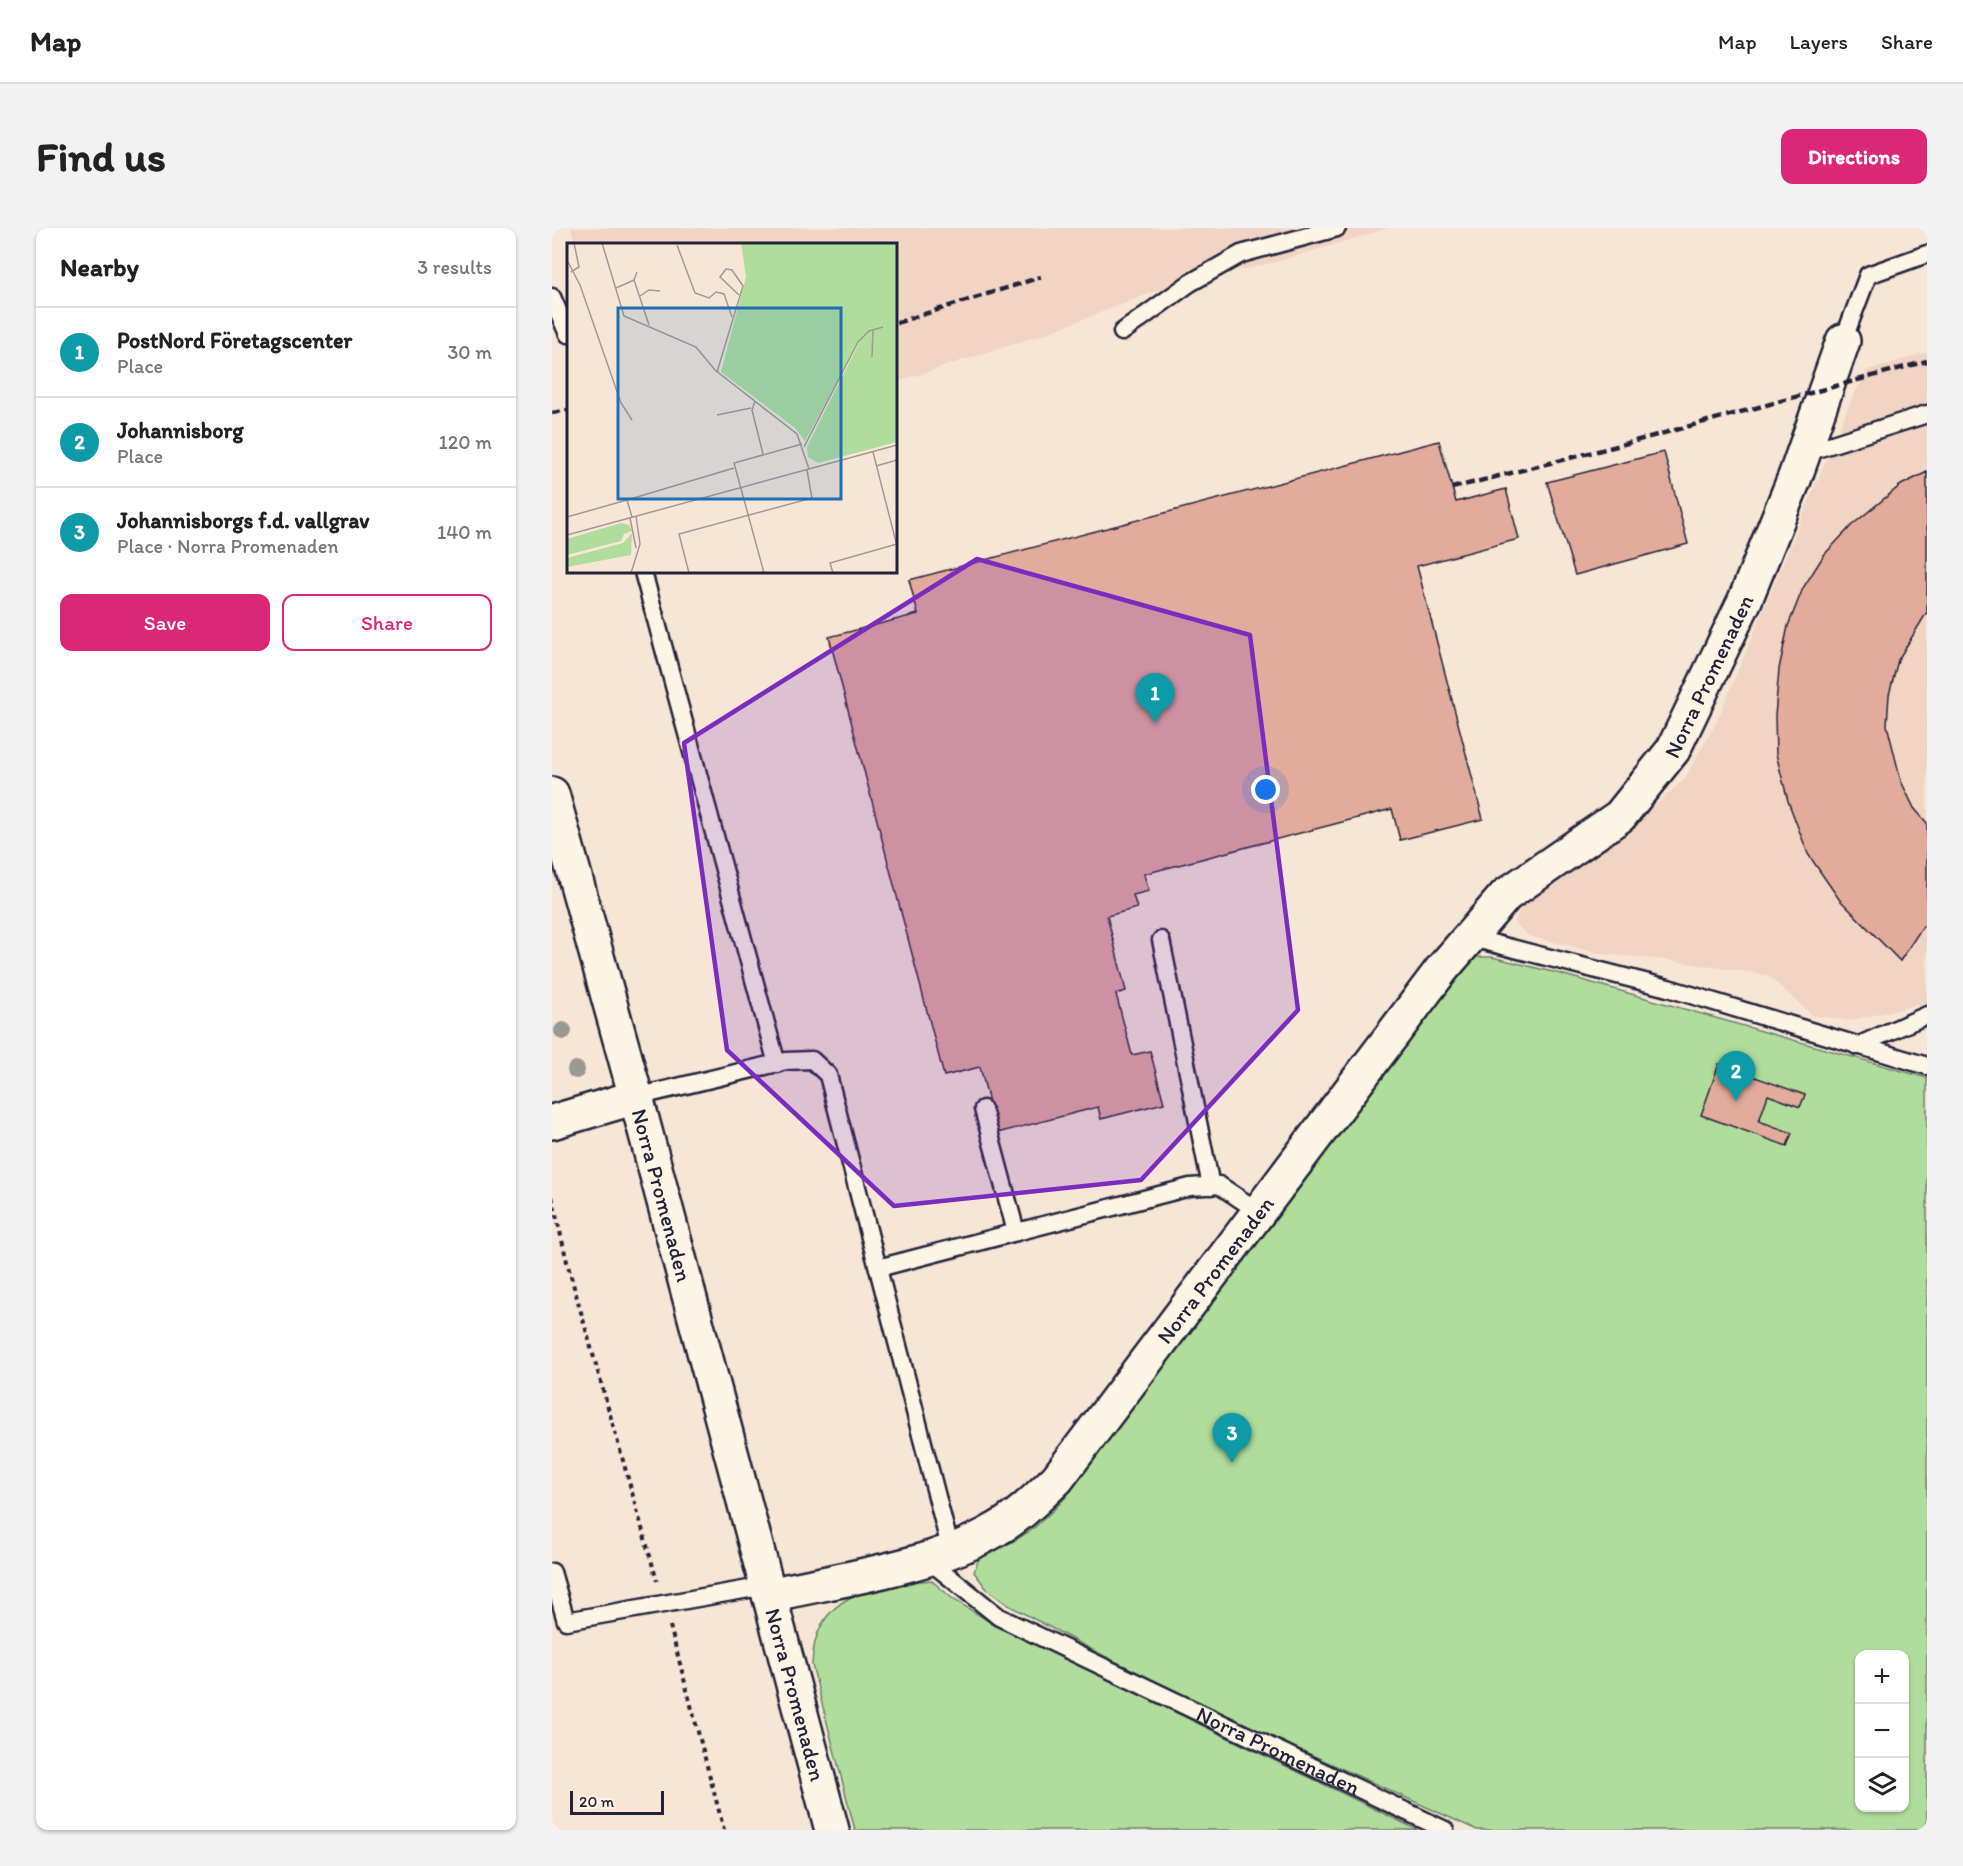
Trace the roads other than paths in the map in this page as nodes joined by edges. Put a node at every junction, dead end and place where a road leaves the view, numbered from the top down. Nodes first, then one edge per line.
1 (1337, 228) edge
2 (1927, 254) edge
3 (552, 297) edge
4 (567, 332) edge
5 (1122, 332) dead end
6 (1843, 341) joint
7 (1927, 414) edge
8 (1804, 453) junction
9 (643, 573) edge
10 (552, 794) edge
11 (1468, 937) junction
12 (1161, 940) dead end
13 (1927, 1015) edge
14 (1857, 1046) junction
15 (777, 1064) junction
16 (1927, 1066) edge
17 (636, 1097) junction
18 (983, 1109) dead end
19 (552, 1122) edge
20 (1211, 1186) junction
21 (1258, 1211) junction
22 (1016, 1232) junction
23 (878, 1268) junction
24 (939, 1555) junction
25 (552, 1572) edge
26 (768, 1590) junction
27 (832, 1830) edge
28 (1445, 1830) edge

1 - 5 lane
2 - 6 lane
3 - 4 lane
6 - 8 street, Norra Promenaden
7 - 8 lane
8 - 11 street, Norra Promenaden
9 - 15 lane
10 - 17 street, Norra Promenaden
11 - 14 lane
11 - 21 street, Norra Promenaden
12 - 20 lane
13 - 14 lane
14 - 16 lane
15 - 17 lane
15 - 23 lane
17 - 19 street
17 - 26 street, Norra Promenaden
18 - 22 lane
20 - 21 lane
20 - 22 lane
21 - 24 street, Norra Promenaden
22 - 23 lane
23 - 24 lane
24 - 26 street, Norra Promenaden
24 - 28 lane, Norra Promenaden
25 - 26 lane
26 - 27 street, Norra Promenaden

